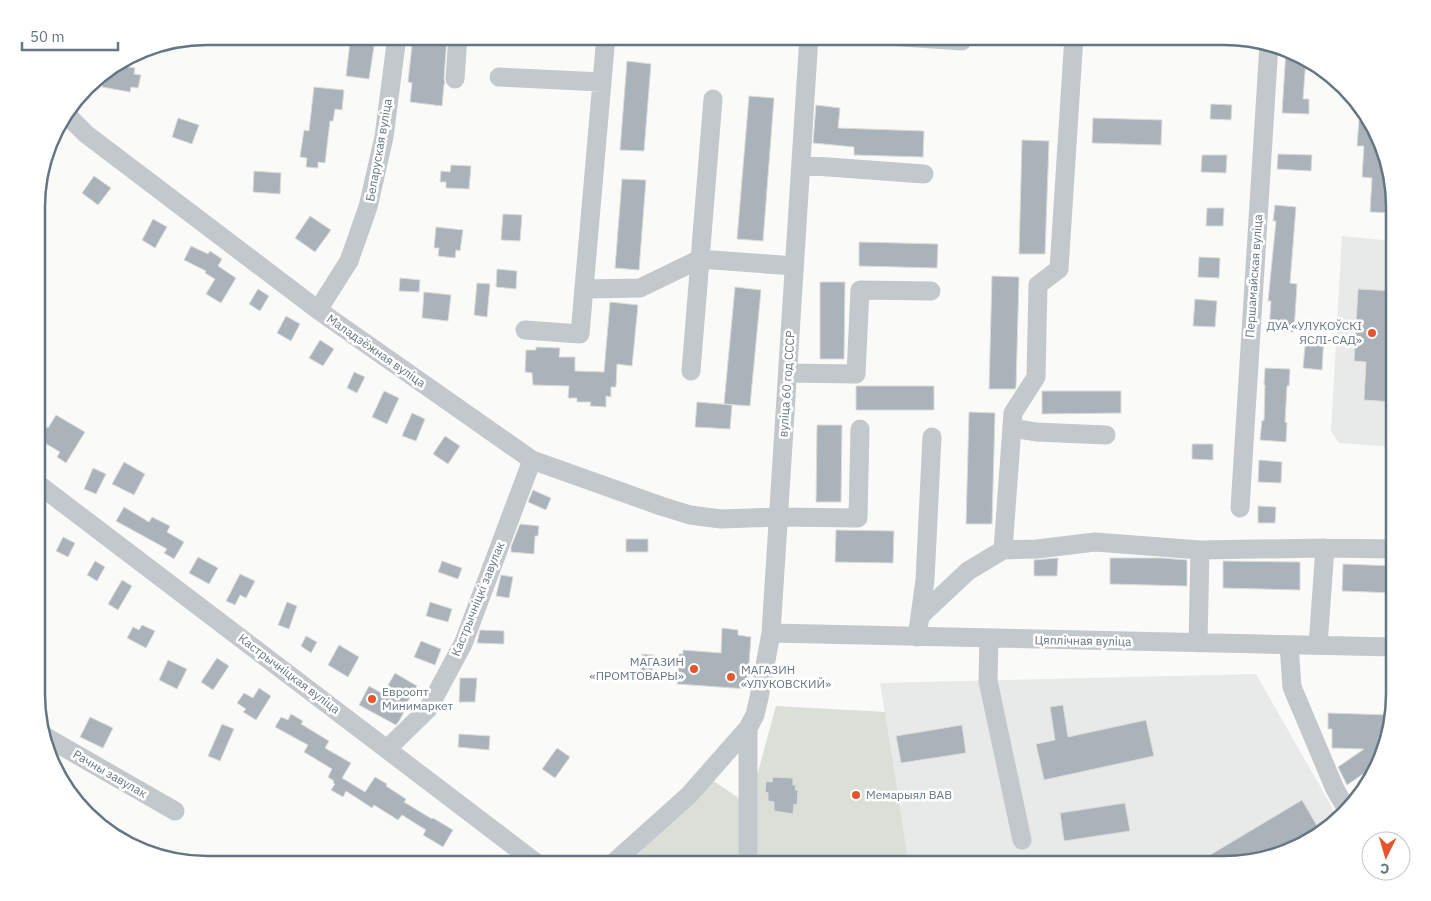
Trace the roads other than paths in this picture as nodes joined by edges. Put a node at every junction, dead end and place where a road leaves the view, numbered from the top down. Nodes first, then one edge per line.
1 (396, 45) edge
2 (457, 45) edge
3 (605, 45) edge
4 (808, 45) edge
5 (1073, 45) edge
6 (1269, 52) edge
7 (499, 77) dead end
8 (455, 79) dead end
9 (602, 82) junction
10 (713, 100) dead end
11 (71, 119) edge
12 (801, 165) junction
13 (924, 174) dead end
14 (700, 259) junction
15 (794, 266) junction
16 (584, 289) junction
17 (931, 290) dead end
18 (318, 310) junction
19 (525, 330) dead end
20 (691, 371) dead end
21 (788, 373) junction
22 (1012, 428) junction
23 (860, 429) dead end
24 (1106, 434) dead end
25 (932, 437) dead end
26 (532, 460) junction
27 (45, 489) edge
28 (1240, 508) dead end
29 (778, 517) junction
30 (1325, 548) junction
31 (1386, 549) edge
32 (1003, 550) junction
33 (1200, 550) junction
34 (920, 616) junction
35 (771, 633) junction
36 (917, 637) junction
37 (989, 639) junction
38 (1198, 643) junction
39 (1289, 645) junction
40 (1318, 645) junction
41 (1386, 647) edge
42 (748, 728) junction
43 (53, 742) edge
44 (388, 749) junction
45 (1344, 803) edge
46 (175, 811) dead end
47 (1022, 840) dead end
48 (527, 856) edge
49 (621, 856) edge
50 (748, 856) edge

1 - 18 street, Беларуская вуліца
2 - 8 street
3 - 9 street
4 - 12 street, вуліца 60 год СССР
5 - 22 street
6 - 28 street, Першамайская вуліца
7 - 9 street
9 - 16 street
10 - 14 street
11 - 18 street, Маладзёжная вуліца
12 - 13 street
12 - 15 street, вуліца 60 год СССР
14 - 15 street
14 - 16 street
14 - 20 street
15 - 21 street, вуліца 60 год СССР
16 - 19 street
17 - 21 street
18 - 26 street, Маладзёжная вуліца
21 - 29 street, вуліца 60 год СССР
22 - 24 street
22 - 32 street
23 - 29 street, Маладзёжная вуліца
25 - 34 street
26 - 29 street, Маладзёжная вуліца
26 - 44 street, Кастрычніцкі завулак
27 - 44 street, Кастрычніцкая вуліца
29 - 35 street, вуліца 60 год СССР
30 - 31 street
30 - 33 street
30 - 40 street
32 - 33 street
32 - 34 street
33 - 38 street
34 - 36 street
35 - 36 street, Цяплічная вуліца
35 - 42 street, вуліца 60 год СССР
36 - 37 street, Цяплічная вуліца
37 - 38 street, Цяплічная вуліца
37 - 47 street
38 - 39 street, Цяплічная вуліца
39 - 40 street, Цяплічная вуліца
39 - 45 street
40 - 41 street, Цяплічная вуліца
42 - 49 street
42 - 50 street
43 - 46 street, Рачны завулак
44 - 48 street, Кастрычніцкая вуліца

